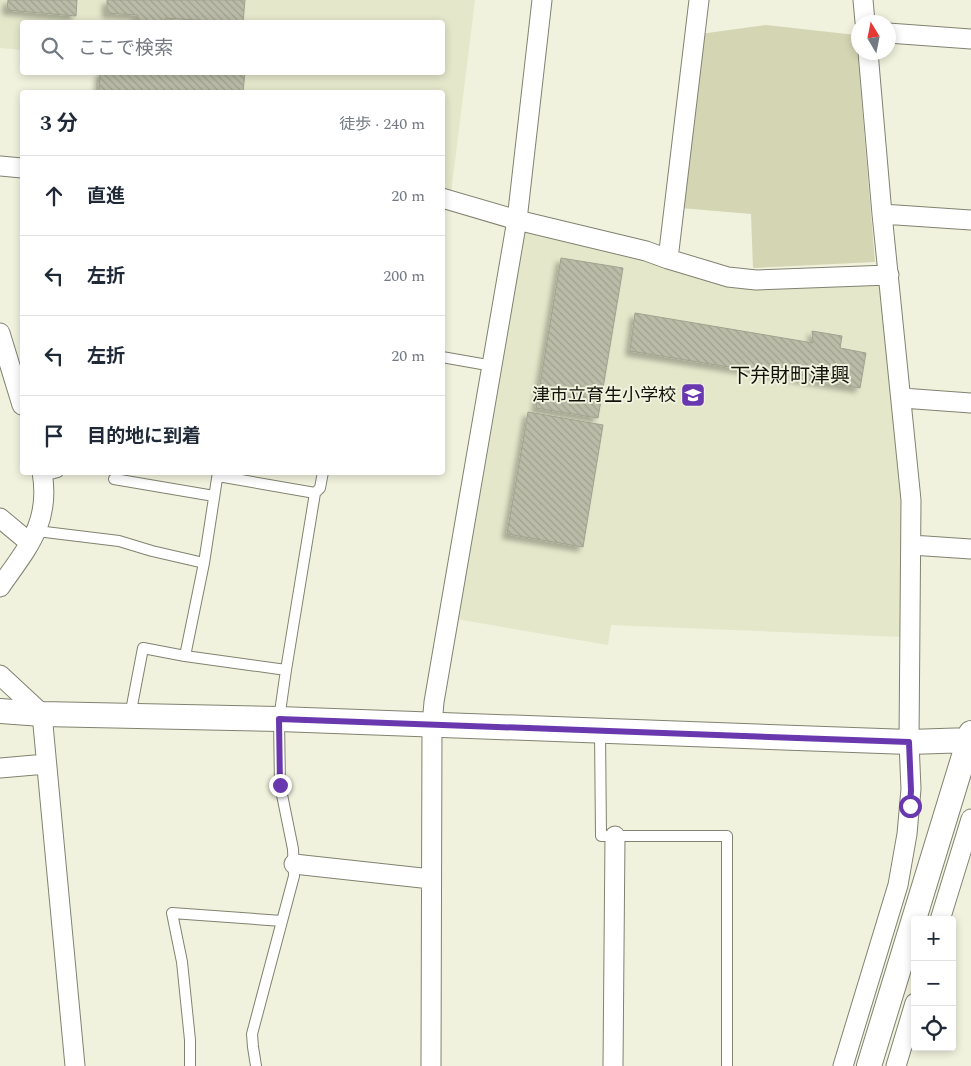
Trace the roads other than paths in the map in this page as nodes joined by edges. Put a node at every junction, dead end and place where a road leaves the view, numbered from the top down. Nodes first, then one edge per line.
1 (542, 0) edge
2 (699, 0) edge
3 (863, 0) edge
4 (864, 15) edge
5 (896, 34) edge
6 (971, 39) edge
7 (869, 60) edge
8 (0, 166) edge
9 (20, 168) edge
10 (445, 199) edge
11 (882, 214) junction
12 (518, 220) junction
13 (971, 220) edge
14 (668, 260) junction
15 (888, 275) junction
16 (0, 333) edge
17 (445, 358) edge
18 (493, 366) junction
19 (20, 398) edge
20 (902, 398) junction
21 (971, 403) edge
22 (48, 475) edge
23 (218, 475) edge
24 (223, 475) edge
25 (322, 475) edge
26 (114, 479) dead end
27 (315, 493) junction
28 (214, 496) junction
29 (0, 518) edge
30 (33, 537) junction
31 (911, 545) junction
32 (971, 549) edge
33 (204, 563) junction
34 (0, 587) edge
35 (185, 656) junction
36 (286, 670) junction
37 (0, 675) edge
38 (0, 711) edge
39 (42, 714) junction
40 (130, 716) junction
41 (279, 719) junction
42 (432, 725) junction
43 (600, 731) junction
44 (970, 738) edge
45 (909, 742) junction
46 (46, 764) junction
47 (0, 768) edge
48 (971, 820) edge
49 (615, 836) junction
50 (294, 864) junction
51 (431, 879) junction
52 (941, 916) edge
53 (282, 921) junction
54 (914, 1006) edge
55 (74, 1066) edge
56 (190, 1066) edge
57 (256, 1066) edge
58 (431, 1066) edge
59 (613, 1066) edge
60 (727, 1066) edge
61 (843, 1066) edge
62 (869, 1066) edge
63 (896, 1066) edge

1 - 12 street
2 - 14 street
3 - 4 street
5 - 6 street
7 - 11 street
8 - 9 street
10 - 12 street
11 - 13 street
11 - 15 street
12 - 14 street
12 - 18 street
14 - 15 street
15 - 20 street
16 - 19 street
17 - 18 lane
18 - 42 street
20 - 21 street
20 - 31 street
22 - 30 street
23 - 28 lane
24 - 27 lane
25 - 27 lane
26 - 28 lane
27 - 36 lane
28 - 33 lane
29 - 30 street
30 - 33 lane
30 - 34 street
31 - 32 street
31 - 45 street
33 - 35 lane
35 - 36 lane
35 - 40 lane
36 - 41 lane
37 - 39 street
38 - 39 street
39 - 40 street
39 - 46 street
40 - 41 street
41 - 42 street
41 - 50 lane
42 - 43 street
42 - 51 street
43 - 45 street
43 - 49 lane
44 - 45 street
44 - 62 street
45 - 61 street
46 - 47 street
46 - 55 street
48 - 52 street
49 - 59 street
49 - 60 lane
50 - 51 street
50 - 53 lane
51 - 58 street
53 - 56 lane
53 - 57 lane
54 - 63 street

